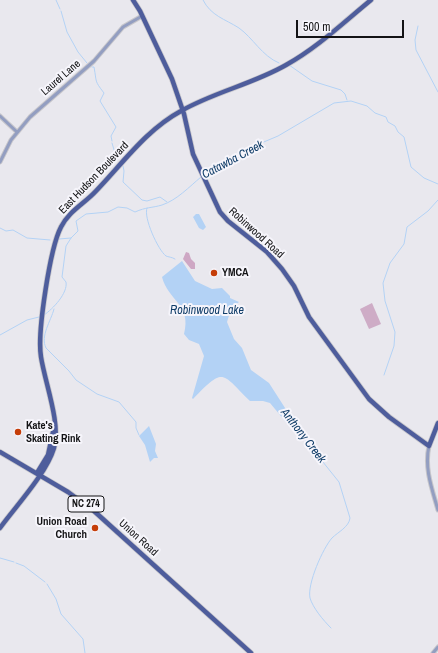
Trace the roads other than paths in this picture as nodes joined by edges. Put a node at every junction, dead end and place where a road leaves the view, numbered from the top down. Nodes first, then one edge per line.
1 (133, 0) edge
2 (367, 0) edge
3 (372, 0) edge
4 (142, 16) junction
5 (261, 75) junction
6 (182, 109) junction
7 (0, 116) edge
8 (18, 132) junction
9 (0, 162) edge
10 (438, 423) edge
11 (429, 446) junction
12 (0, 452) edge
13 (38, 474) junction
14 (438, 510) edge
15 (0, 523) edge
16 (0, 528) edge
17 (438, 647) edge
18 (251, 653) edge
19 (433, 653) edge

1 - 4 main road, Robinwood Road
2 - 5 main road, East Hudson Boulevard
3 - 5 main road, East Hudson Boulevard
4 - 6 main road, Robinwood Road
4 - 8 street, Laurel Lane
5 - 6 main road, East Hudson Boulevard
6 - 11 main road, Robinwood Road
6 - 13 main road, East Hudson Boulevard
7 - 8 street
8 - 9 street, Laurel Lane
10 - 11 main road
11 - 14 street
12 - 13 main road, Union Road / NC 274
13 - 15 main road, East Hudson Boulevard
13 - 16 main road, East Hudson Boulevard
13 - 18 main road, Union Road / NC 274
17 - 19 street

